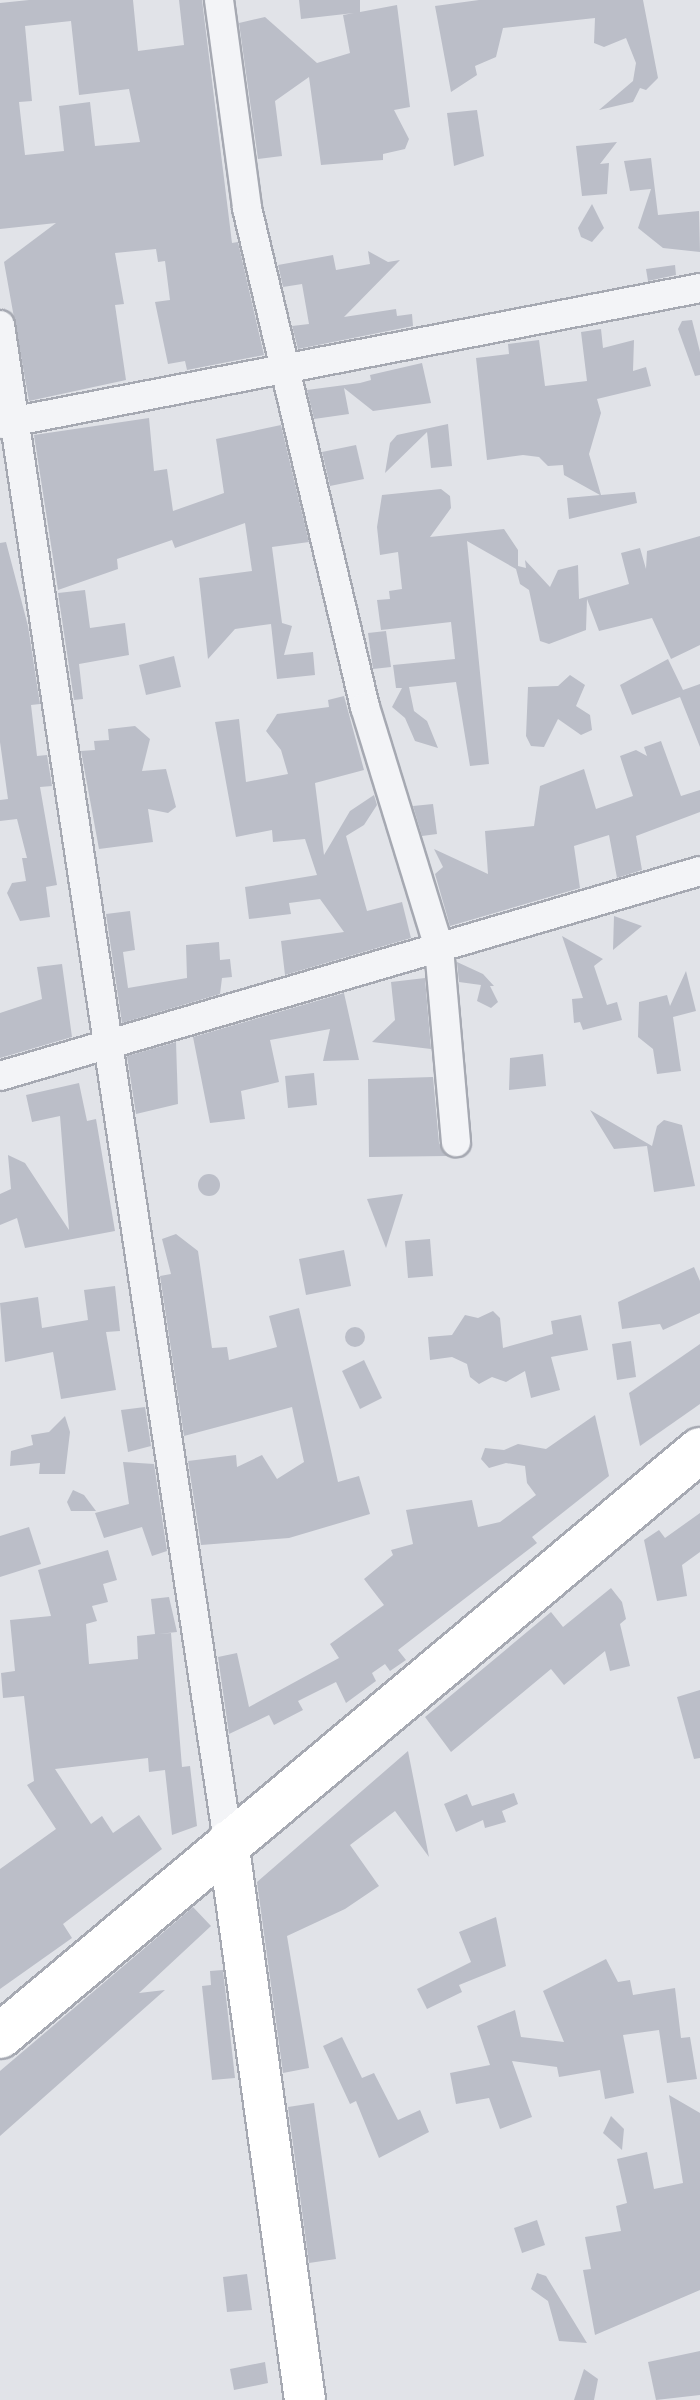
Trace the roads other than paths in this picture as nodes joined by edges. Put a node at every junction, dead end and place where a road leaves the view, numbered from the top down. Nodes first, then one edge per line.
1 (219, 0) edge
2 (700, 288) edge
3 (0, 325) edge
4 (284, 369) junction
5 (6, 423) edge
6 (700, 871) edge
7 (439, 948) junction
8 (105, 1048) junction
9 (0, 1076) edge
10 (456, 1142) dead end
11 (700, 1450) edge
12 (228, 1841) junction
13 (0, 2036) edge
14 (305, 2400) edge

1 - 4 street
2 - 4 street
3 - 5 street
4 - 5 street
4 - 7 street
5 - 8 street
6 - 7 street
7 - 8 street
7 - 10 street
8 - 9 street
8 - 12 street
11 - 12 highway
12 - 13 highway
12 - 14 main road

